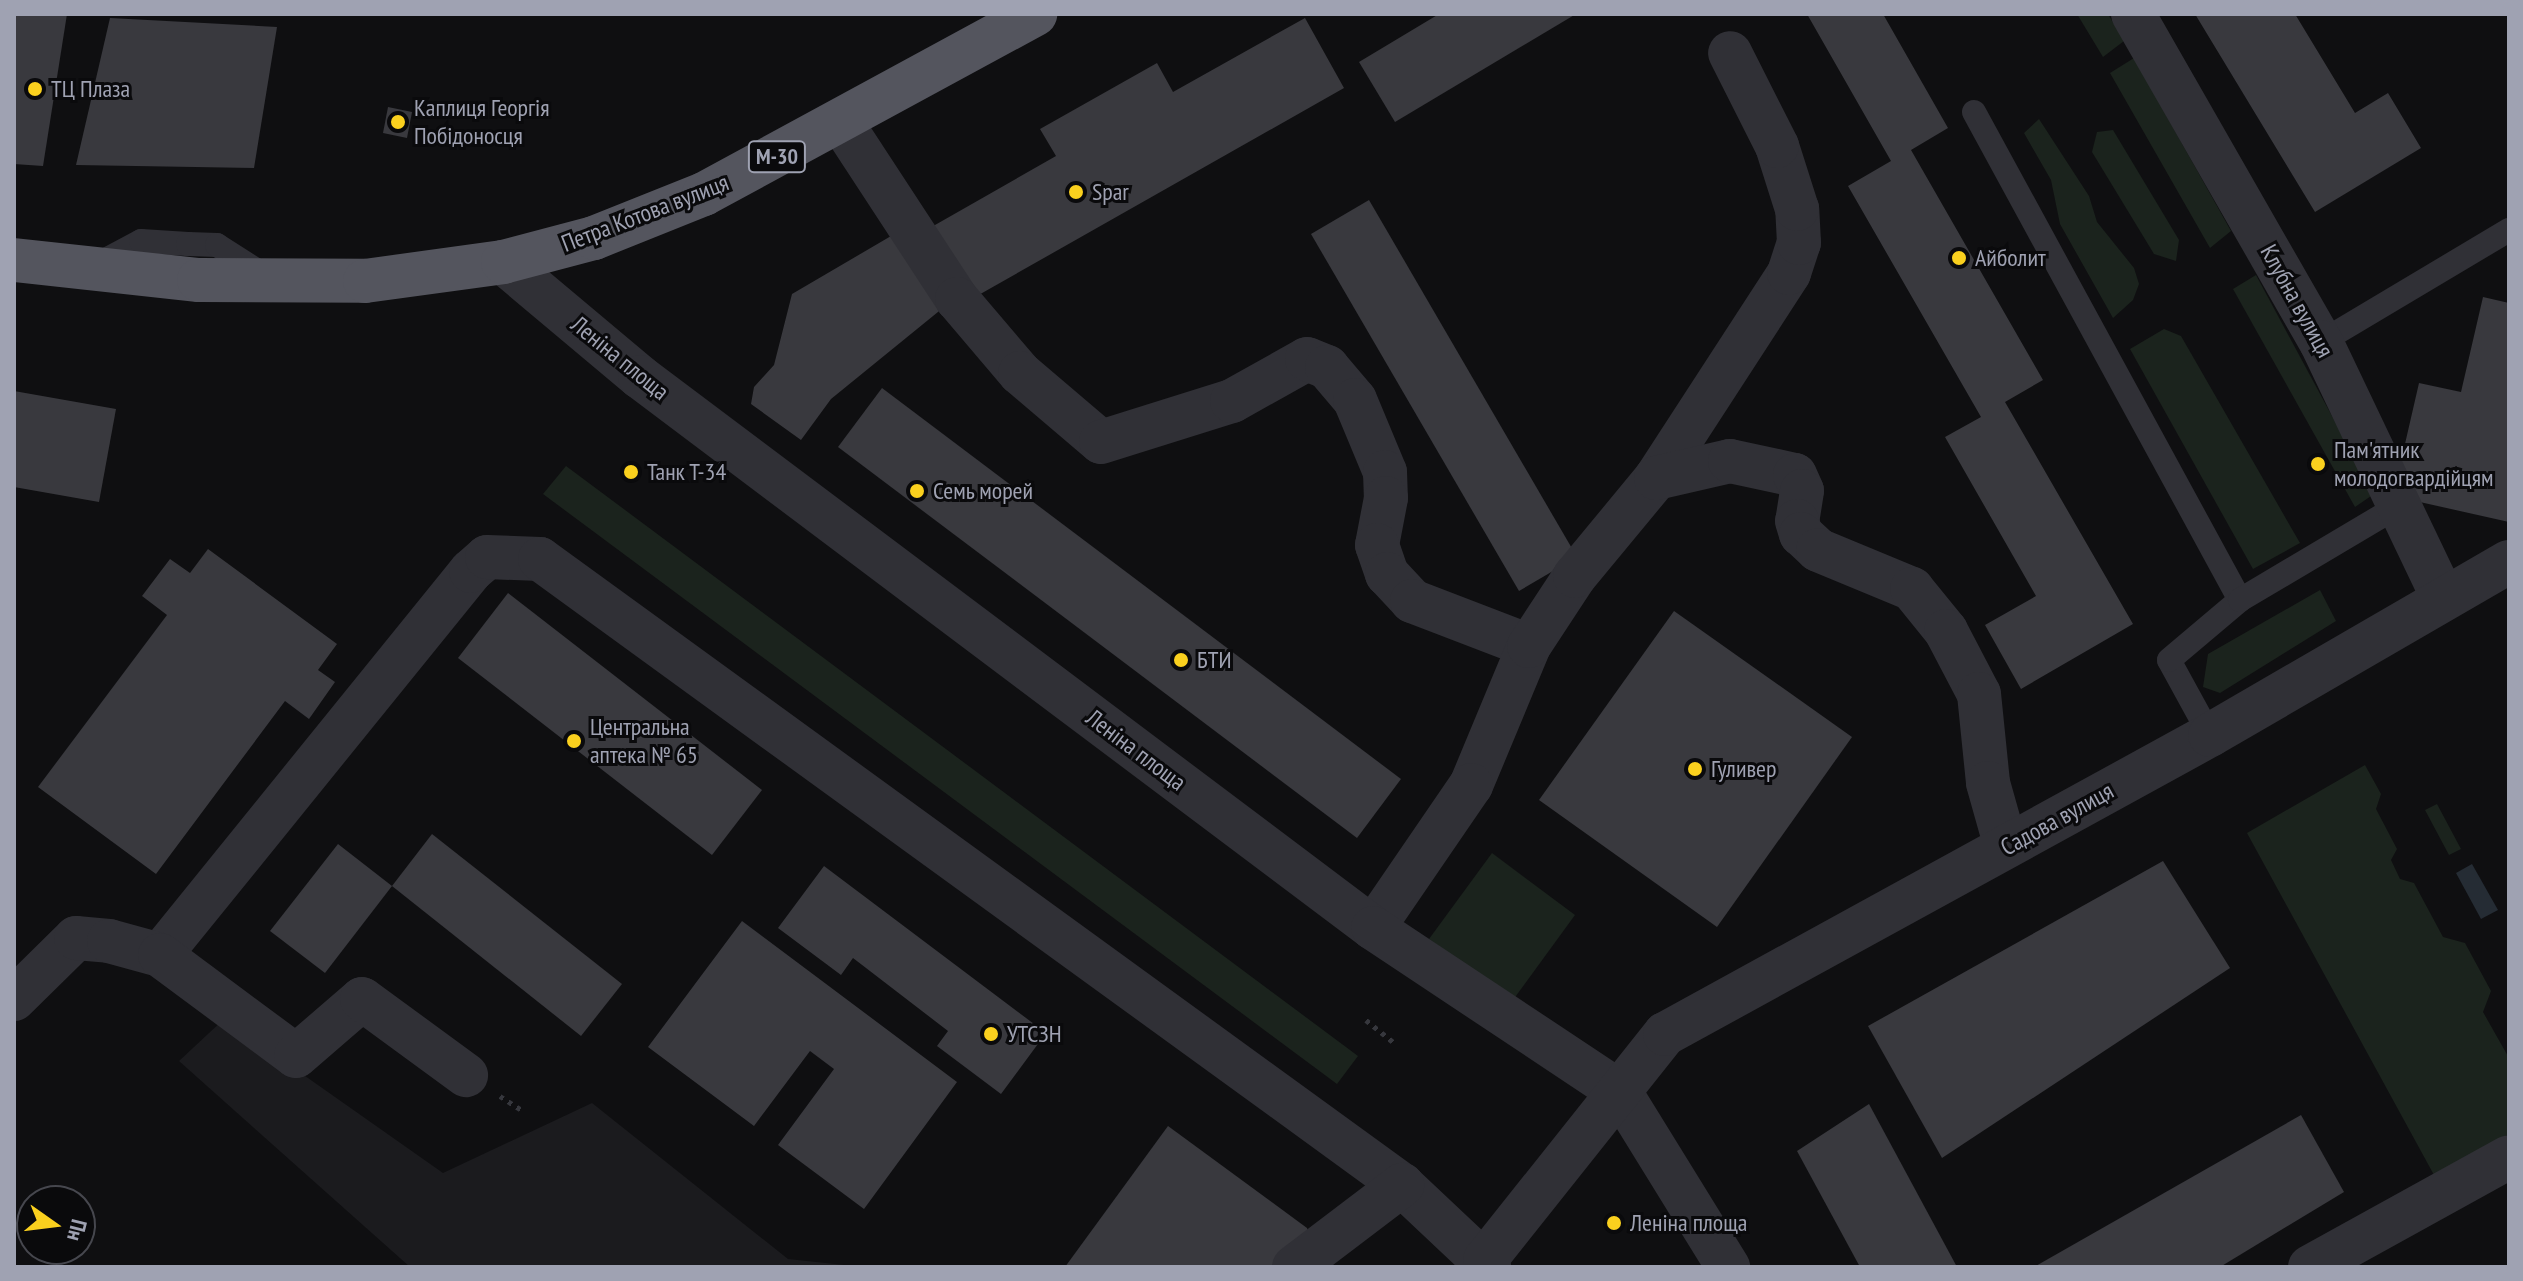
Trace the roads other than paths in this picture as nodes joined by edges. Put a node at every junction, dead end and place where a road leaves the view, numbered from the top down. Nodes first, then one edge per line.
1 (1035, 14) edge
2 (2133, 14) edge
3 (1730, 53) dead end
4 (1974, 112) dead end
5 (841, 122) junction
6 (2509, 230) edge
7 (14, 260) edge
8 (503, 262) junction
9 (2321, 342) junction
10 (1656, 478) junction
11 (2398, 506) junction
12 (2509, 562) edge
13 (2443, 598) junction
14 (2240, 600) junction
15 (1529, 646) junction
16 (2210, 735) junction
17 (2006, 847) junction
18 (1373, 928) junction
19 (160, 955) junction
20 (14, 999) edge
21 (466, 1075) dead end
22 (1620, 1092) junction
23 (2509, 1157) edge
24 (1402, 1185) junction
25 (1487, 1264) edge
26 (1294, 1267) edge
27 (1728, 1267) edge
28 (2310, 1267) edge

1 - 5 highway, Петра Котова вулиця / М-30
2 - 9 street, Клубна вулиця
3 - 10 street
4 - 14 lane
5 - 8 highway, Петра Котова вулиця / М-30
5 - 15 street
6 - 9 lane
7 - 8 highway, М-30
8 - 18 street, Леніна площа
9 - 11 street, Клубна вулиця
10 - 15 street
10 - 17 street
11 - 13 street, Клубна вулиця
11 - 14 lane
12 - 13 street, Садова вулиця
13 - 16 street, Садова вулиця
14 - 16 lane
15 - 18 street
16 - 17 street, Садова вулиця
17 - 22 street, Садова вулиця
18 - 22 street, Леніна площа
19 - 20 street
19 - 21 street
19 - 24 street
22 - 25 street, Садова вулиця
22 - 27 street, Леніна площа
23 - 28 street
24 - 25 street
24 - 26 street

